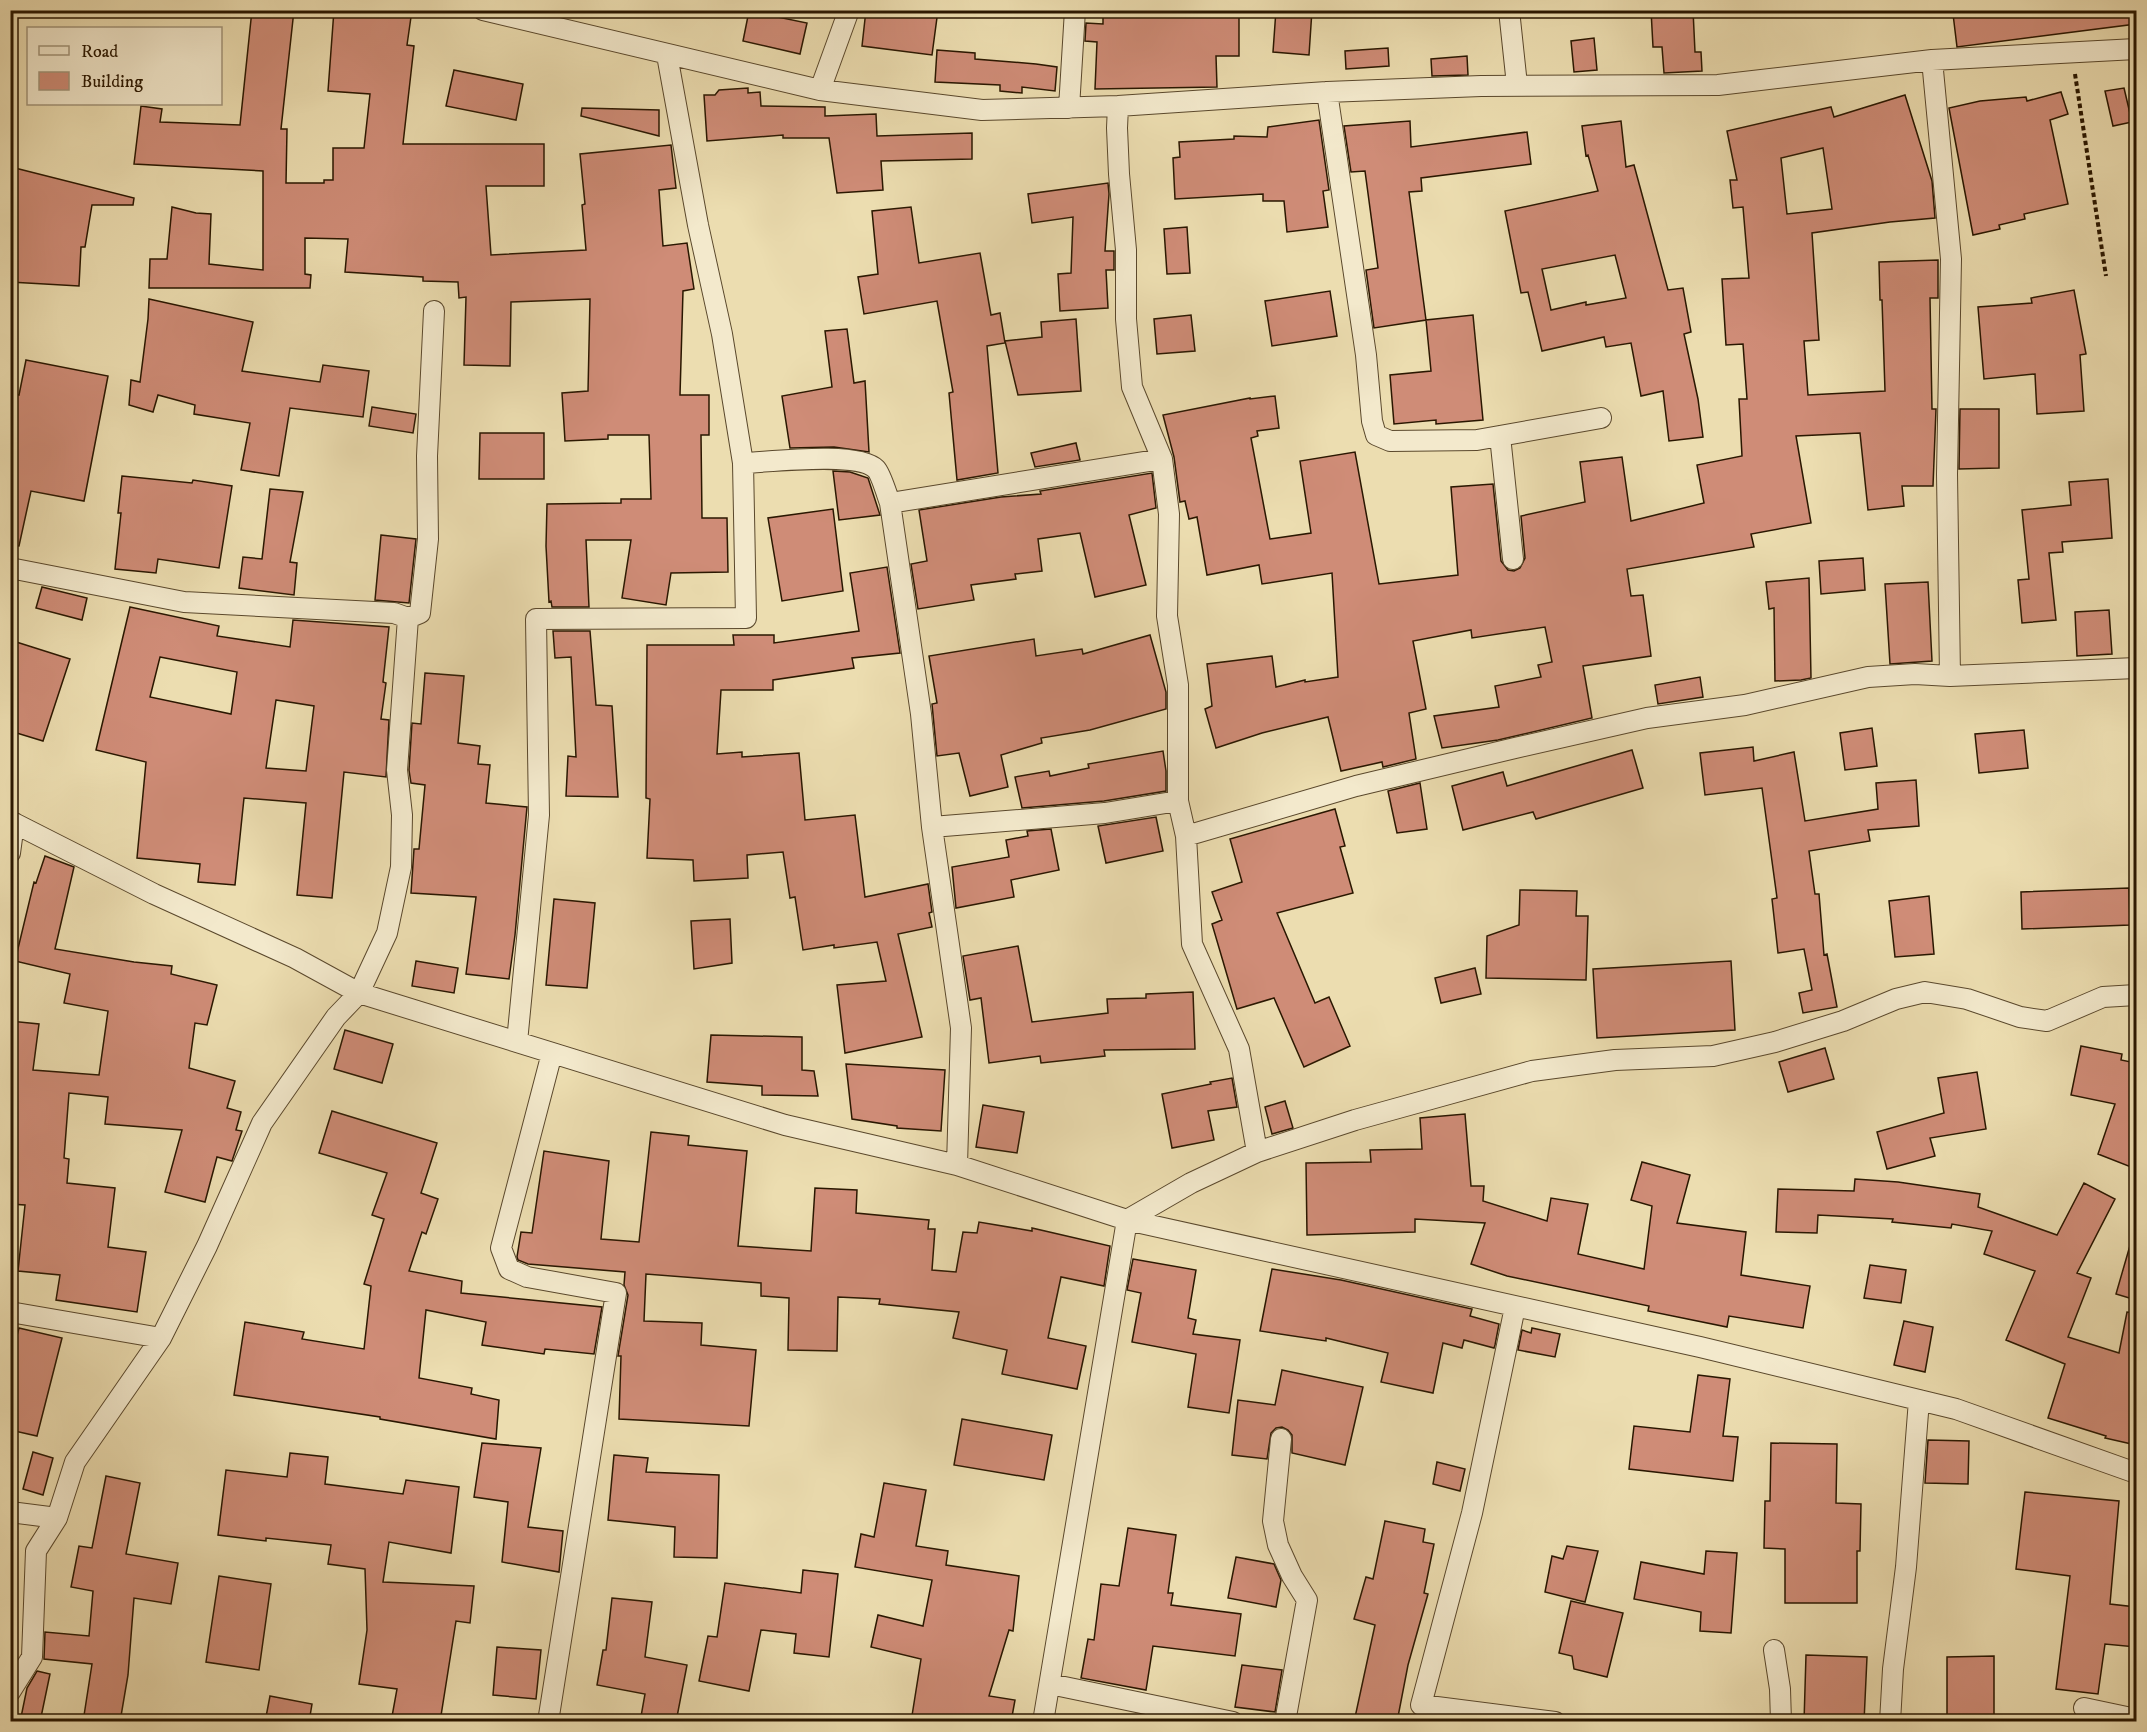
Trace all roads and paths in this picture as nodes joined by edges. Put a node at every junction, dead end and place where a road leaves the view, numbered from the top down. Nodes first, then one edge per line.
1 (483, 10) edge
2 (849, 10) edge
3 (1075, 10) edge
4 (1509, 10) edge
5 (2136, 50) edge
6 (2072, 53) junction
7 (667, 55) junction
8 (1932, 60) junction
9 (1517, 85) junction
10 (820, 90) junction
11 (1327, 92) junction
12 (1118, 106) junction
13 (1069, 108) junction
14 (2106, 276) dead end
15 (434, 311) dead end
16 (1601, 418) dead end
17 (1500, 436) junction
18 (1162, 459) junction
19 (743, 463) junction
20 (890, 503) junction
21 (1513, 558) dead end
22 (10, 568) edge
23 (408, 618) junction
24 (2136, 668) edge
25 (1950, 676) junction
26 (1178, 801) junction
27 (12, 822) edge
28 (932, 827) junction
29 (1186, 836) junction
30 (10, 853) edge
31 (359, 993) junction
32 (2136, 995) edge
33 (517, 1042) junction
34 (552, 1053) junction
35 (1257, 1152) junction
36 (957, 1165) junction
37 (1127, 1220) junction
38 (1515, 1307) junction
39 (10, 1312) edge
40 (161, 1338) junction
41 (1919, 1400) junction
42 (1281, 1439) dead end
43 (2136, 1473) edge
44 (10, 1512) edge
45 (57, 1518) junction
46 (1774, 1650) dead end
47 (1050, 1684) junction
48 (10, 1692) edge
49 (2084, 1708) dead end
50 (2136, 1719) edge
51 (548, 1722) edge
52 (1043, 1722) edge
53 (1233, 1722) edge
54 (1286, 1722) edge
55 (1555, 1722) edge
56 (1781, 1722) edge
57 (1890, 1722) edge

1 - 7 street
2 - 10 street
3 - 13 street
4 - 9 street
5 - 6 street
6 - 8 street
6 - 14 path
7 - 10 street
7 - 19 street
8 - 9 street
8 - 25 street
9 - 11 street
10 - 13 street
11 - 12 street
11 - 17 street
12 - 13 street
12 - 18 street
15 - 23 street
16 - 17 street
17 - 21 street
18 - 20 street
18 - 26 street
19 - 20 street
19 - 33 street
20 - 28 street
22 - 23 street
23 - 31 street
24 - 25 street
25 - 29 street
26 - 28 street
26 - 29 street
27 - 30 street
27 - 31 street
28 - 36 street
29 - 35 street
31 - 33 street
31 - 40 street
32 - 35 street
33 - 34 street
34 - 36 street
34 - 51 street
35 - 37 street
36 - 37 street
37 - 38 street
37 - 47 street
38 - 41 street
38 - 55 street
39 - 40 street
40 - 45 street
41 - 43 street
41 - 57 street
42 - 54 street
44 - 45 street
45 - 48 street
46 - 56 street
47 - 52 street
47 - 53 street
49 - 50 street

